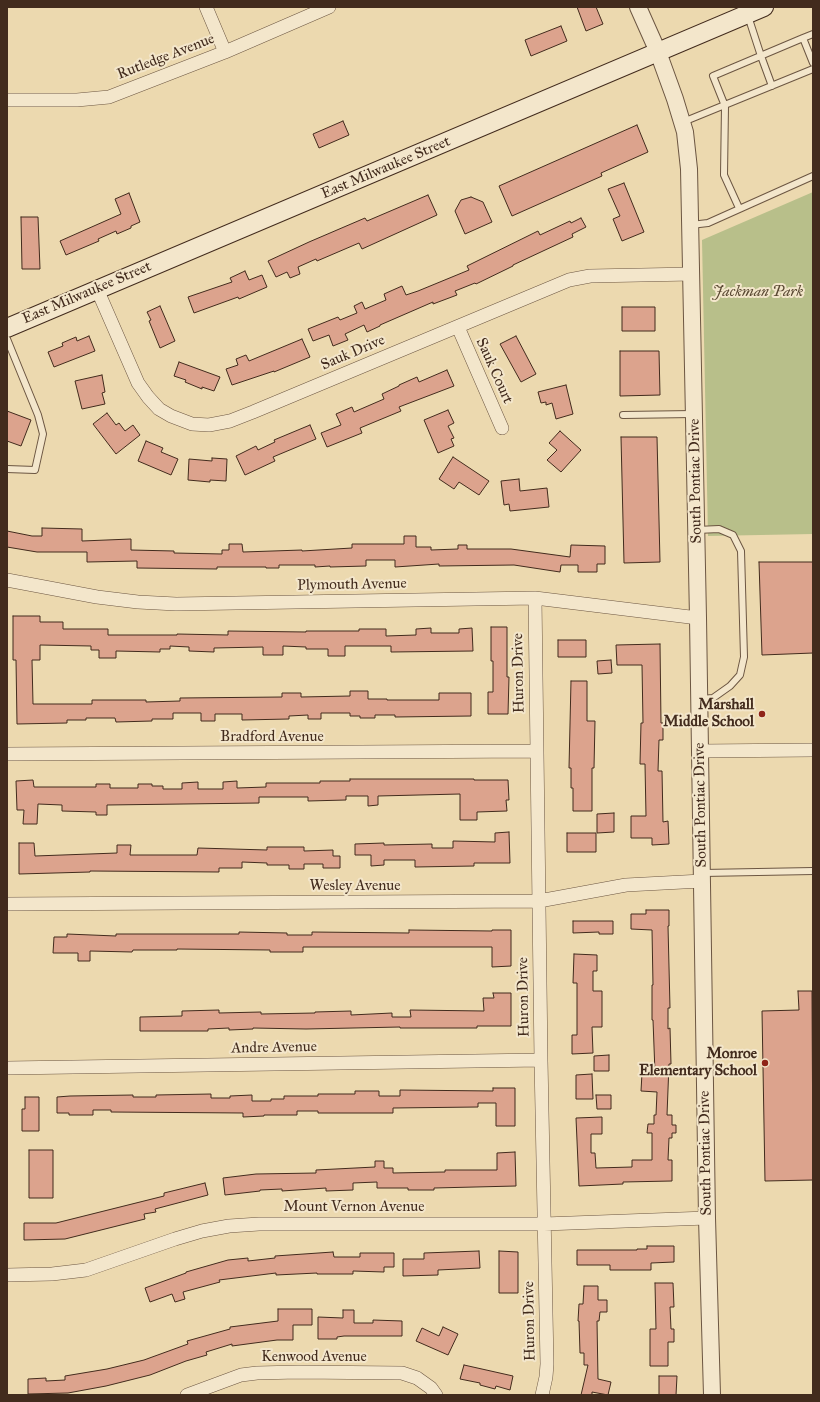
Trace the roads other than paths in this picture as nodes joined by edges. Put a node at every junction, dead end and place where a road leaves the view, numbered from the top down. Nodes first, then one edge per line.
1 (206, 7) edge
2 (329, 7) edge
3 (638, 7) edge
4 (764, 7) edge
5 (748, 14) junction
6 (813, 34) edge
7 (803, 38) junction
8 (225, 52) junction
9 (658, 52) junction
10 (761, 56) junction
11 (813, 63) edge
12 (813, 69) edge
13 (772, 86) junction
14 (7, 100) edge
15 (725, 106) junction
16 (683, 122) junction
17 (813, 176) edge
18 (739, 208) junction
19 (690, 225) junction
20 (692, 274) junction
21 (97, 289) junction
22 (458, 327) junction
23 (7, 328) edge
24 (7, 339) edge
25 (694, 414) junction
26 (623, 415) dead end
27 (502, 428) dead end
28 (7, 469) edge
29 (697, 530) junction
30 (7, 580) edge
31 (535, 598) junction
32 (698, 618) junction
33 (700, 700) junction
34 (813, 750) edge
35 (536, 751) junction
36 (700, 751) junction
37 (7, 754) edge
38 (813, 871) edge
39 (702, 877) junction
40 (538, 901) junction
41 (7, 904) edge
42 (541, 1060) junction
43 (7, 1068) edge
44 (707, 1218) junction
45 (544, 1224) junction
46 (7, 1275) edge
47 (187, 1395) edge
48 (436, 1395) edge
49 (542, 1395) edge
50 (712, 1395) edge

1 - 8 street
2 - 8 street, Rutledge Avenue
3 - 9 street, South Pontiac Drive
4 - 5 main road, East Milwaukee Street
5 - 9 main road, East Milwaukee Street
5 - 10 lane
6 - 7 lane
7 - 10 lane
7 - 11 lane
8 - 14 street, Rutledge Avenue
9 - 16 street, South Pontiac Drive
9 - 21 main road, East Milwaukee Street
10 - 13 lane
10 - 15 lane
12 - 13 lane
13 - 15 lane
15 - 16 lane
15 - 18 lane
16 - 19 street, South Pontiac Drive
17 - 18 lane
18 - 19 lane
19 - 20 street, South Pontiac Drive
20 - 22 street, Sauk Drive
20 - 25 street, South Pontiac Drive
21 - 22 street, Sauk Drive
21 - 23 main road, East Milwaukee Street
22 - 27 street, Sauk Court
24 - 28 lane
25 - 26 lane
25 - 29 street, South Pontiac Drive
29 - 32 street, South Pontiac Drive
29 - 33 lane
30 - 31 street, Plymouth Avenue
31 - 32 street, Plymouth Avenue
31 - 35 street, Huron Drive
32 - 33 street, South Pontiac Drive
33 - 36 street, South Pontiac Drive
34 - 36 street
35 - 37 street, Bradford Avenue
35 - 40 street, Huron Drive
36 - 39 street, South Pontiac Drive
38 - 39 lane
39 - 40 street, Wesley Avenue
39 - 44 street, South Pontiac Drive
40 - 41 street, Wesley Avenue
40 - 42 street, Huron Drive
42 - 43 street, Andre Avenue
42 - 45 street, Huron Drive
44 - 45 street, Mount Vernon Avenue
44 - 50 street, South Pontiac Drive
45 - 46 street, Mount Vernon Avenue
45 - 49 street, Huron Drive
47 - 48 street, Kenwood Avenue

